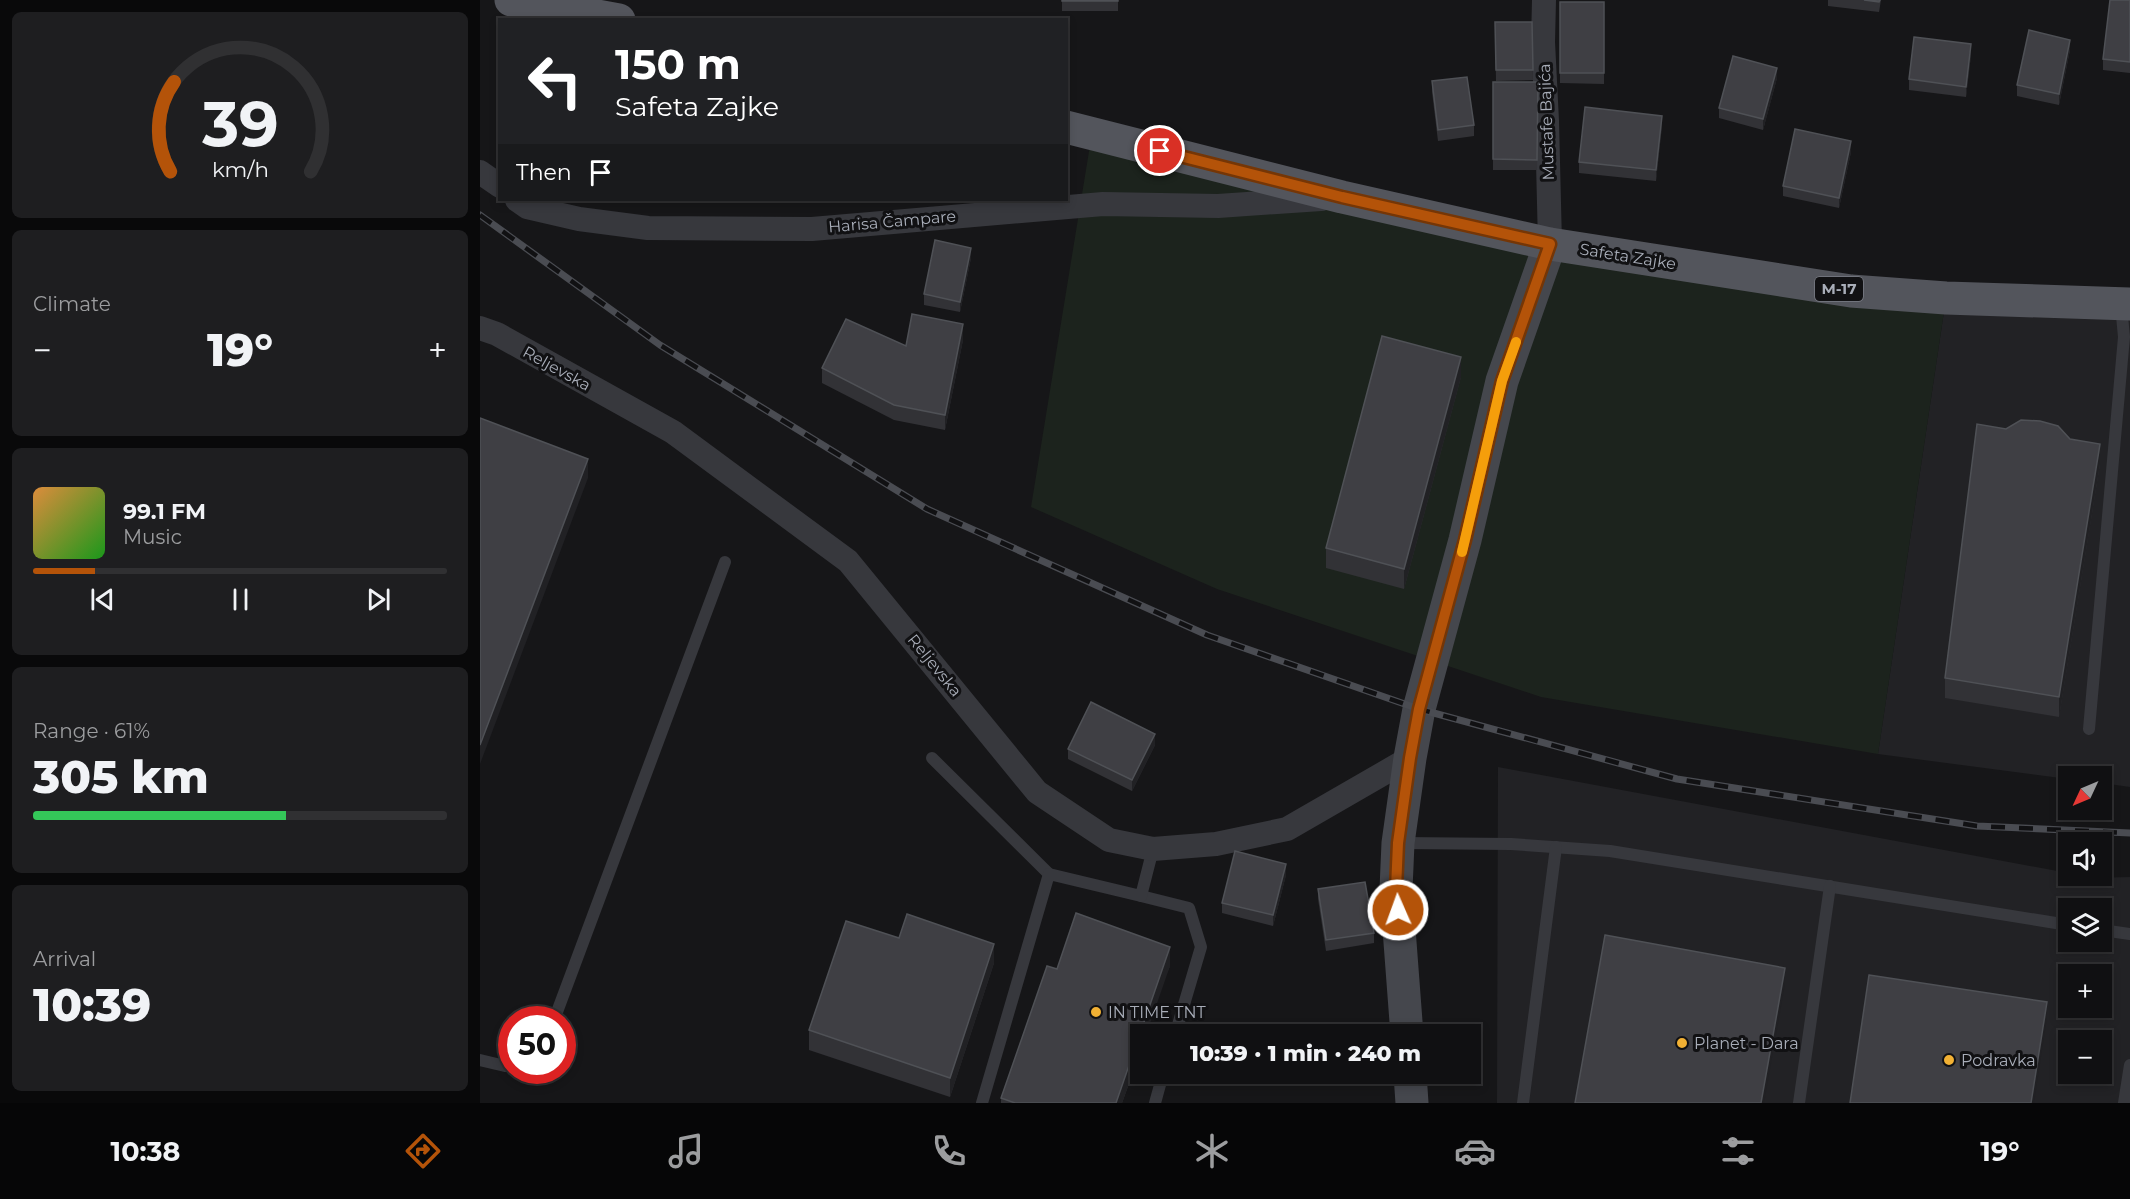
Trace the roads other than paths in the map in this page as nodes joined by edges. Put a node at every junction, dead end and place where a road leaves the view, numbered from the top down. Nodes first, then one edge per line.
1 (511, 0) edge
2 (1544, 0) edge
3 (608, 18) edge
4 (1068, 128) edge
5 (480, 172) edge
6 (498, 185) edge
7 (1342, 197) junction
8 (518, 201) edge
9 (1550, 244) junction
10 (2126, 304) edge
11 (480, 328) edge
12 (725, 562) dead end
13 (2089, 729) dead end
14 (932, 758) dead end
15 (1410, 758) junction
16 (1398, 843) junction
17 (1556, 847) junction
18 (1153, 849) junction
19 (1049, 874) junction
20 (1830, 886) junction
21 (1141, 896) junction
22 (2058, 923) edge
23 (2112, 931) edge
24 (2130, 934) edge
25 (559, 1006) edge
26 (1178, 1024) edge
27 (1406, 1024) edge
28 (480, 1060) edge
29 (498, 1064) edge
30 (2130, 1065) edge
31 (1160, 1084) edge
32 (1411, 1084) edge
33 (982, 1103) edge
34 (1155, 1103) edge
35 (1412, 1103) edge
36 (1523, 1103) edge
37 (1799, 1103) edge
38 (2124, 1103) edge

1 - 3 main road
2 - 9 street, Mustafe Bajića
4 - 7 main road, Safeta Zajke / M-17
5 - 6 street
7 - 8 street, Harisa Čampare
7 - 9 main road, Safeta Zajke / M-17
9 - 10 main road, Safeta Zajke / M-17
9 - 15 main road
10 - 13 lane
11 - 18 street, Reljevska
12 - 25 lane
14 - 19 lane
15 - 16 main road
15 - 18 street, Reljevska
16 - 17 lane
16 - 27 main road
17 - 20 lane
17 - 36 lane
18 - 21 lane
19 - 21 lane
19 - 33 lane
20 - 22 lane
20 - 37 lane
21 - 26 lane
23 - 24 lane
28 - 29 lane
30 - 38 lane
31 - 34 lane
32 - 35 main road

